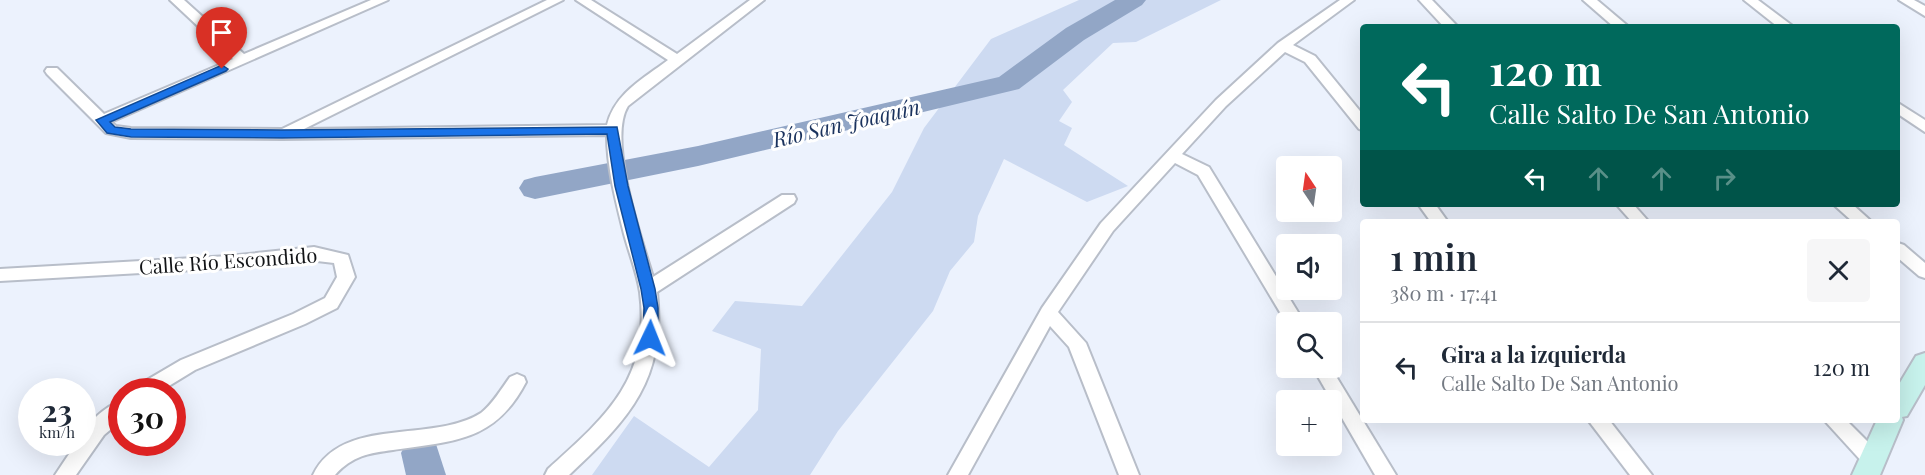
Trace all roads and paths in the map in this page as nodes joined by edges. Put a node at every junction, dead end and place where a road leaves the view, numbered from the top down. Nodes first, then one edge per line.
1 (176, 0) edge
2 (344, 0) edge
3 (382, 0) edge
4 (557, 0) edge
5 (582, 0) edge
6 (758, 0) edge
7 (1348, 0) edge
8 (1425, 0) edge
9 (1589, 0) edge
10 (1750, 0) edge
11 (1905, 0) edge
12 (358, 10) junction
13 (1925, 12) edge
14 (1448, 24) edge
15 (1619, 24) edge
16 (1783, 24) edge
17 (1283, 46) junction
18 (242, 60) junction
19 (677, 60) junction
20 (52, 71) dead end
21 (1900, 108) edge
22 (102, 120) junction
23 (1360, 121) edge
24 (1925, 127) edge
25 (613, 130) junction
26 (282, 134) junction
27 (1172, 155) junction
28 (788, 199) dead end
29 (1428, 207) edge
30 (1627, 207) edge
31 (1845, 207) edge
32 (1438, 219) edge
33 (1638, 219) edge
34 (1860, 219) edge
35 (1900, 251) edge
36 (1925, 272) edge
37 (0, 275) edge
38 (648, 289) junction
39 (1289, 312) edge
40 (1048, 313) junction
41 (1925, 363) edge
42 (166, 378) edge
43 (1328, 378) edge
44 (517, 382) dead end
45 (1900, 405) edge
46 (108, 420) edge
47 (1600, 423) edge
48 (1836, 423) edge
49 (1889, 423) edge
50 (1869, 467) edge
51 (65, 475) edge
52 (323, 475) edge
53 (555, 475) edge
54 (958, 475) edge
55 (1129, 475) edge
56 (1386, 475) edge
57 (1642, 475) edge

1 - 18 street
2 - 12 street
3 - 12 street
4 - 26 street
5 - 19 street
6 - 19 street
7 - 17 street
8 - 14 street
9 - 15 street
10 - 16 street
11 - 13 street
12 - 18 street
17 - 23 street
17 - 27 street
18 - 22 street
19 - 25 street
20 - 22 street
21 - 24 street
22 - 26 street
25 - 26 street
25 - 38 street
27 - 39 street
27 - 40 street
28 - 38 street
29 - 32 street
30 - 33 street
31 - 34 street
35 - 36 street
37 - 42 street, Calle Río Escondido
38 - 53 street
40 - 54 street
40 - 55 street
41 - 45 main road
43 - 56 street
44 - 52 street
46 - 51 street
47 - 57 street
48 - 50 street
49 - 50 main road

